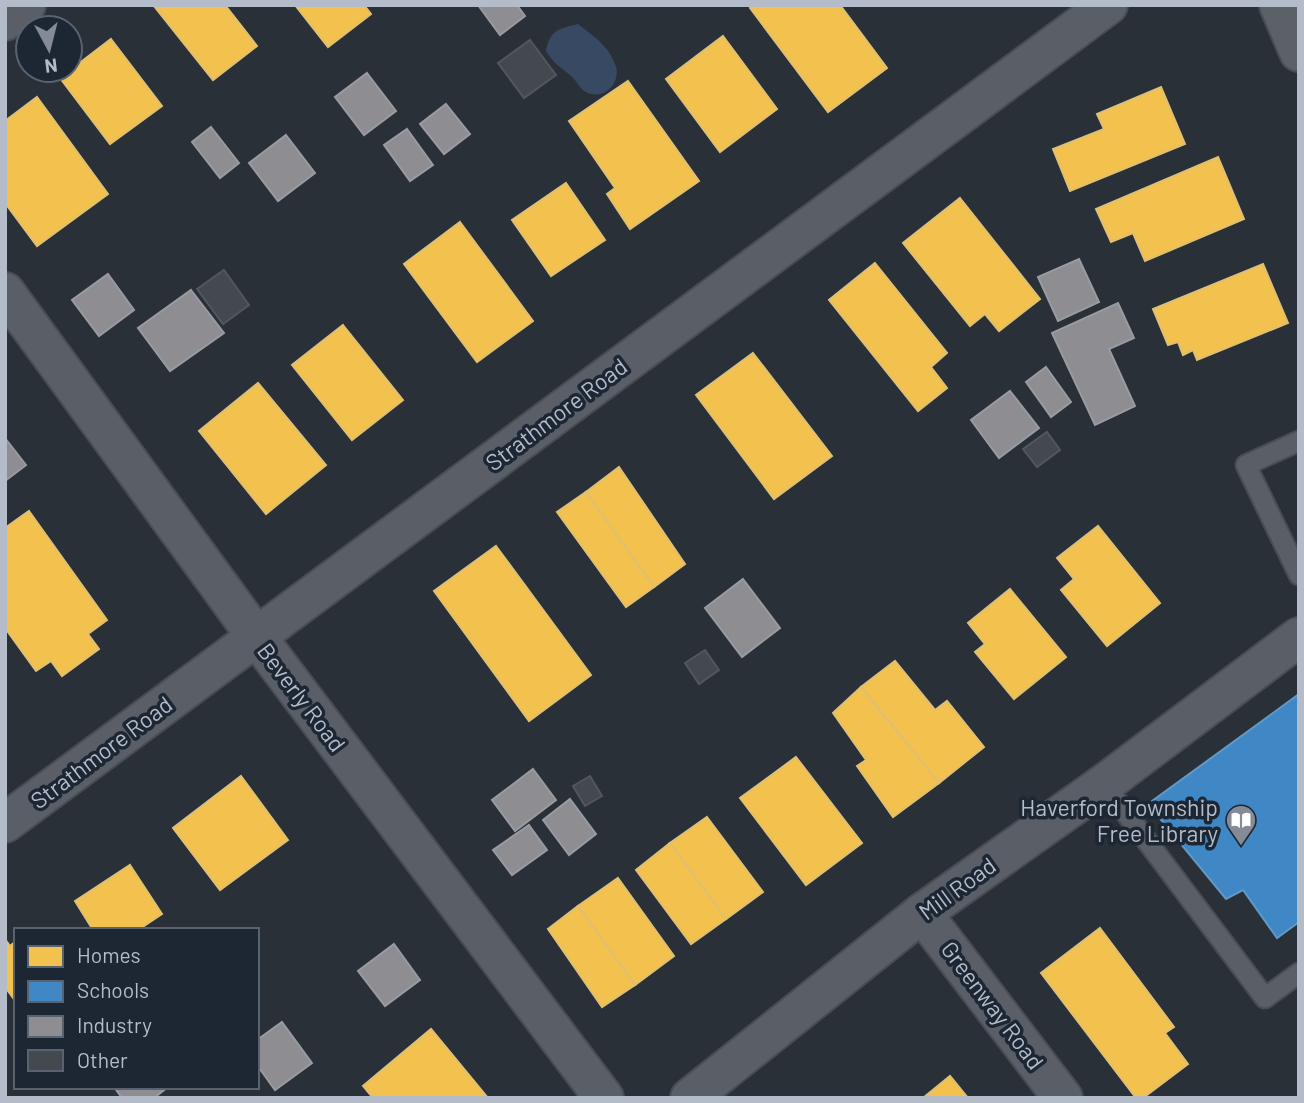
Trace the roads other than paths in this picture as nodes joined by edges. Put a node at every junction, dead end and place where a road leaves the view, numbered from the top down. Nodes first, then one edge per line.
1 (26, 5) edge
2 (1108, 5) edge
3 (1279, 5) edge
4 (5, 21) edge
5 (1299, 52) edge
6 (5, 292) edge
7 (1299, 440) edge
8 (1299, 575) edge
9 (256, 636) junction
10 (1299, 637) edge
11 (1104, 784) junction
12 (5, 823) edge
13 (922, 913) junction
14 (1299, 973) edge
15 (604, 1098) edge
16 (690, 1098) edge
17 (1063, 1098) edge

1 - 4 street
2 - 9 street, Strathmore Road
3 - 5 main road
6 - 9 street, Beverly Road
7 - 8 lane
9 - 12 street, Strathmore Road
9 - 15 street, Beverly Road
10 - 11 street, Mill Road
11 - 13 street, Mill Road
11 - 14 lane
13 - 16 street, Mill Road
13 - 17 street, Greenway Road

